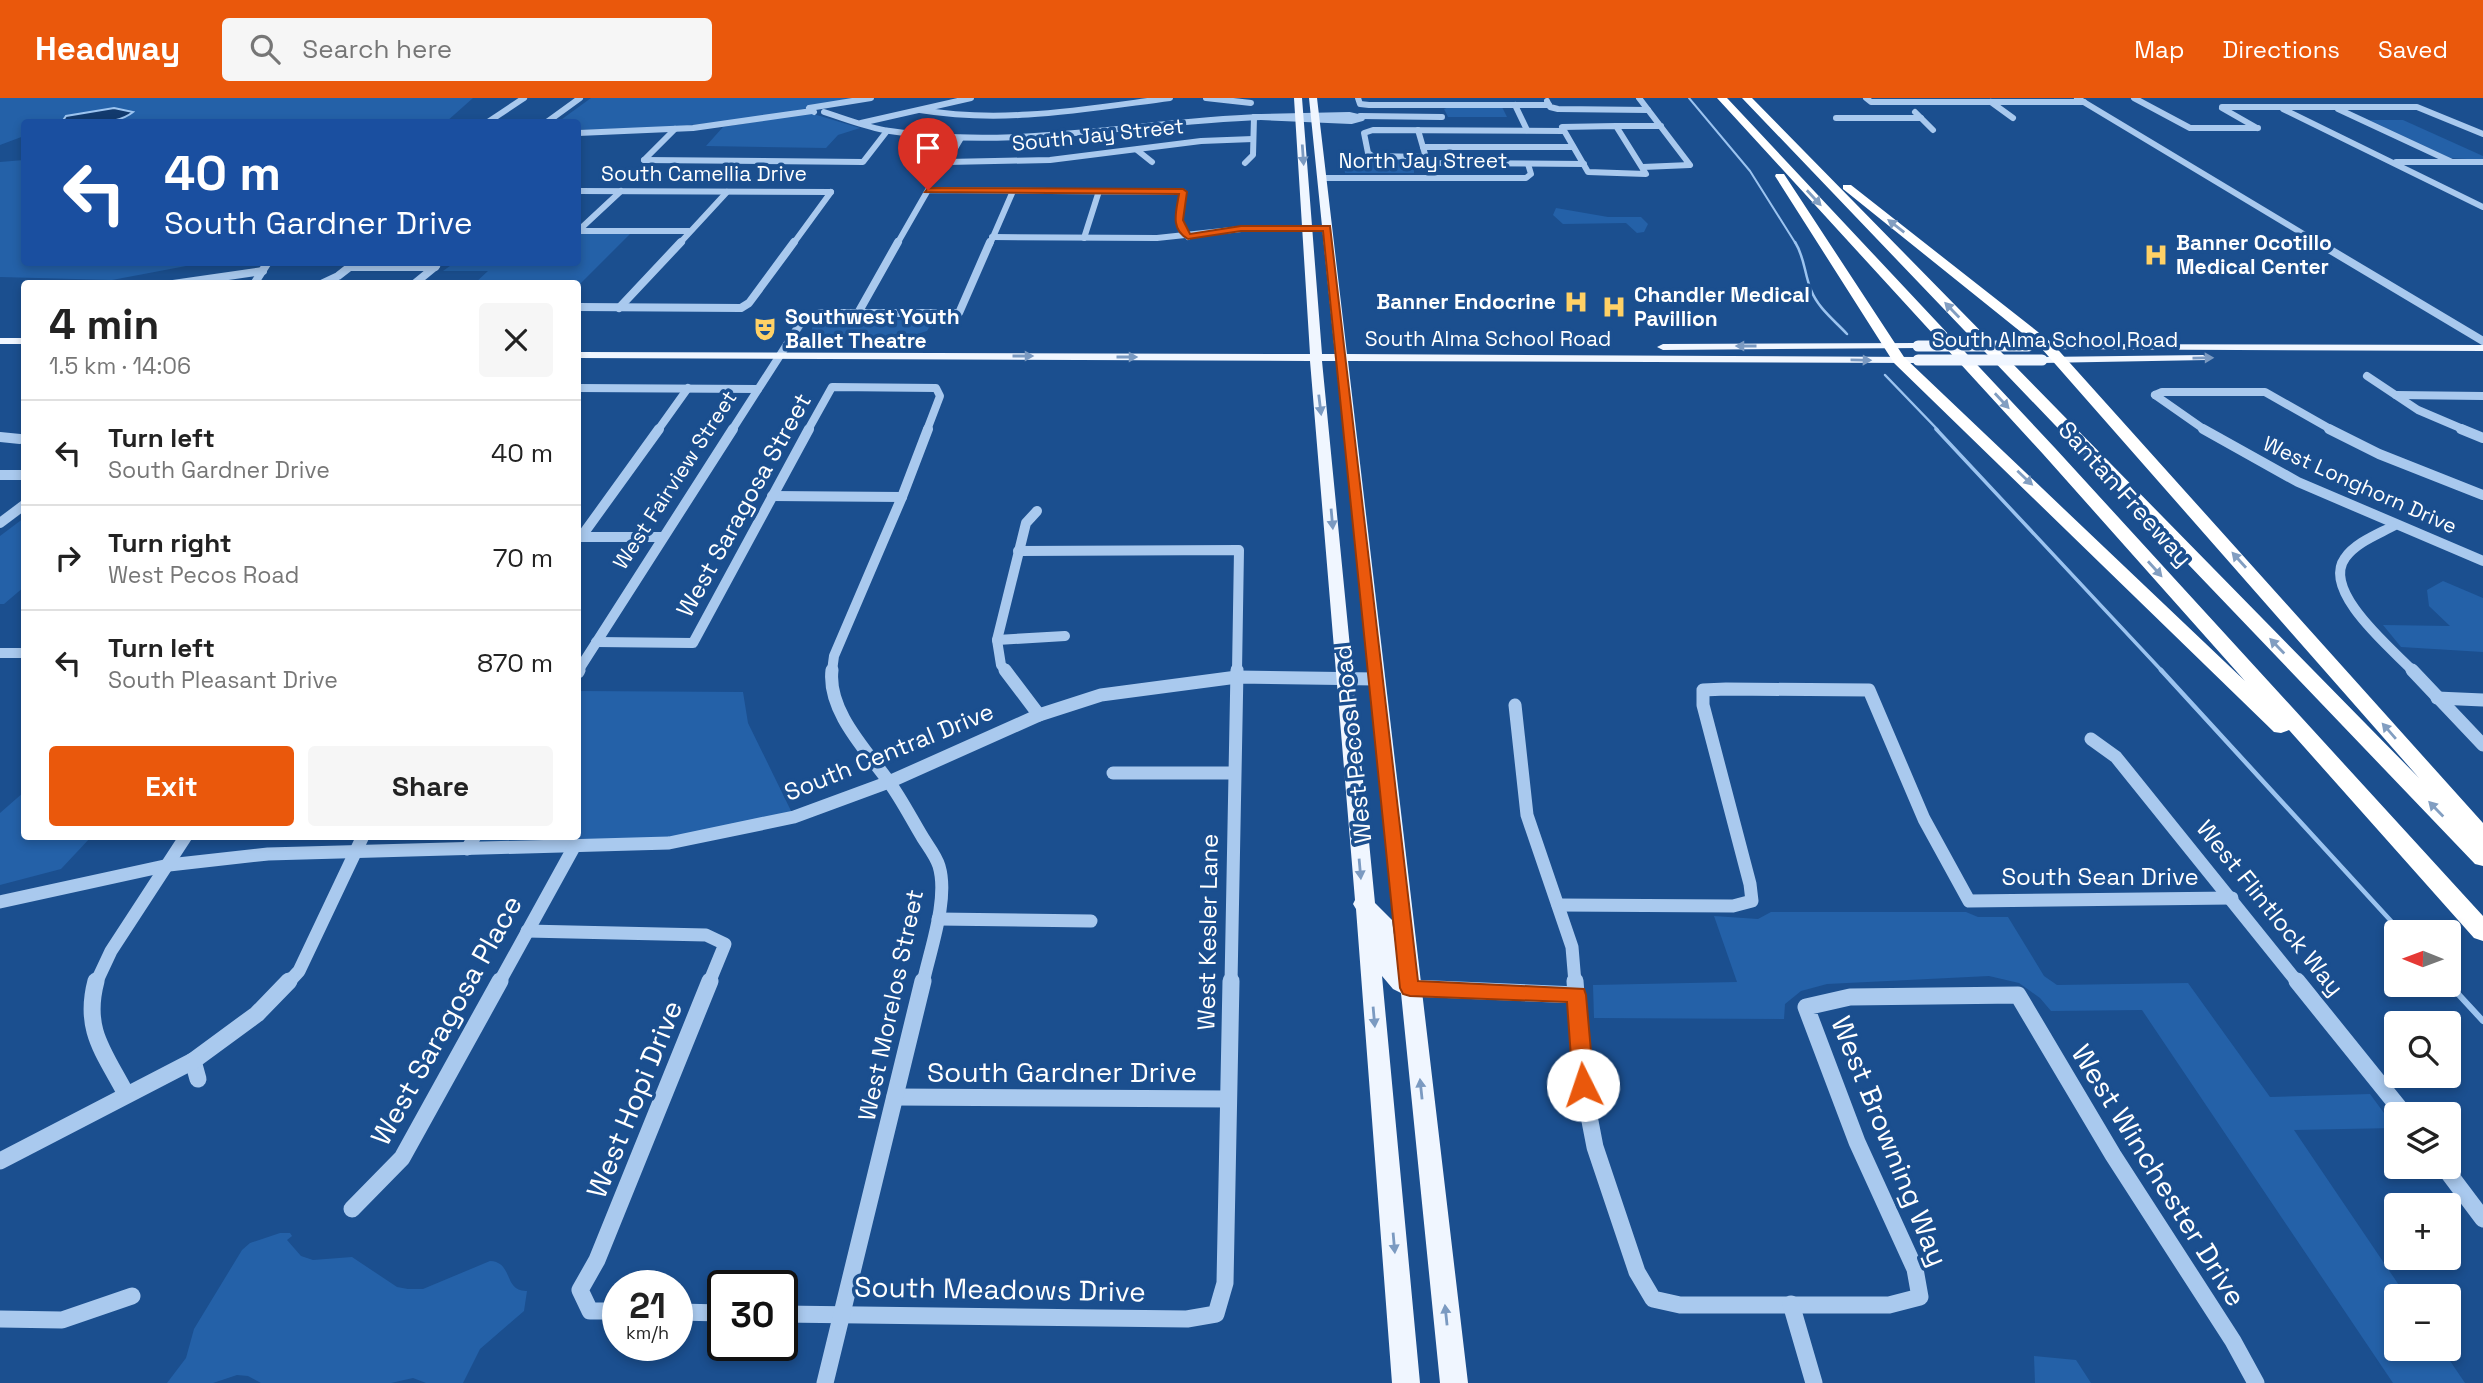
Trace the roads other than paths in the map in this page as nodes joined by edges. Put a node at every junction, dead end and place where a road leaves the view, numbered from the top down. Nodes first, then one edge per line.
1 (524, 98) edge
2 (580, 98) edge
3 (871, 98) edge
4 (971, 98) edge
5 (1170, 98) edge
6 (1206, 98) edge
7 (1298, 98) edge
8 (1313, 98) edge
9 (1545, 98) edge
10 (1596, 98) edge
11 (1639, 98) edge
12 (1722, 98) edge
13 (1746, 98) edge
14 (2134, 98) edge
15 (2260, 98) edge
16 (1868, 100) edge
17 (1947, 100) edge
18 (2027, 100) edge
19 (2081, 100) edge
20 (1359, 101) edge
21 (1410, 102) edge
22 (1905, 102) junction
23 (1990, 102) junction
24 (1251, 103) dead end
25 (1438, 105) junction
26 (1514, 105) junction
27 (2277, 106) junction
28 (1551, 107) junction
29 (2222, 107) joint
30 (2334, 107) junction
31 (832, 108) junction
32 (1604, 109) junction
33 (920, 110) junction
34 (1648, 110) junction
35 (808, 111) joint
36 (1735, 112) junction
37 (1254, 117) junction
38 (1300, 117) junction
39 (1315, 117) junction
40 (1442, 117) junction
41 (1836, 118) dead end
42 (1921, 118) junction
43 (2013, 118) dead end
44 (493, 119) edge
45 (551, 119) edge
46 (858, 124) junction
47 (1059, 125) dead end
48 (1773, 125) junction
49 (1616, 126) junction
50 (1661, 126) junction
51 (1564, 128) junction
52 (2258, 128) joint
53 (676, 129) junction
54 (1418, 130) junction
55 (1447, 130) junction
56 (1527, 130) junction
57 (1933, 130) dead end
58 (887, 131) junction
59 (581, 132) edge
60 (590, 132) junction
61 (1070, 134) junction
62 (2483, 134) edge
63 (961, 138) junction
64 (1253, 139) junction
65 (581, 140) edge
66 (1423, 147) junction
67 (1573, 147) junction
68 (1136, 150) junction
69 (1426, 157) junction
70 (947, 162) joint
71 (1152, 162) dead end
72 (2390, 162) junction
73 (2452, 162) junction
74 (2483, 162) edge
75 (1245, 163) dead end
76 (1431, 163) joint
77 (1528, 164) junction
78 (1584, 164) junction
79 (1645, 170) junction
80 (1321, 178) junction
81 (581, 191) edge
82 (621, 191) junction
83 (727, 191) junction
84 (1013, 191) junction
85 (1099, 191) junction
86 (2483, 207) edge
87 (581, 228) edge
88 (1309, 228) junction
89 (1327, 228) junction
90 (581, 231) edge
91 (689, 231) junction
92 (992, 237) junction
93 (1188, 237) junction
94 (1084, 238) junction
95 (266, 266) edge
96 (352, 266) edge
97 (437, 266) edge
98 (263, 271) junction
99 (201, 280) edge
100 (257, 280) edge
101 (336, 280) edge
102 (419, 280) edge
103 (581, 307) edge
104 (619, 308) junction
105 (858, 313) junction
106 (0, 341) edge
107 (21, 341) edge
108 (2483, 341) edge
109 (581, 344) edge
110 (785, 344) junction
111 (1888, 346) junction
112 (2298, 348) junction
113 (2483, 348) edge
114 (0, 351) edge
115 (21, 352) edge
116 (1316, 352) junction
117 (1342, 352) junction
118 (581, 355) edge
119 (778, 355) junction
120 (2050, 355) junction
121 (2239, 358) junction
122 (2483, 358) edge
123 (2111, 359) junction
124 (1899, 360) junction
125 (2367, 376) dead end
126 (832, 387) joint
127 (581, 388) edge
128 (688, 388) junction
129 (936, 388) joint
130 (758, 389) junction
131 (2265, 391) joint
132 (2396, 395) junction
133 (2483, 396) edge
134 (0, 437) edge
135 (2483, 438) edge
136 (20, 439) dead end
137 (2138, 447) junction
138 (0, 475) edge
139 (21, 475) edge
140 (2483, 495) edge
141 (772, 496) junction
142 (902, 497) junction
143 (21, 507) edge
144 (1037, 511) dead end
145 (0, 523) edge
146 (2395, 525) junction
147 (581, 534) edge
148 (581, 537) edge
149 (663, 537) junction
150 (1018, 551) junction
151 (2483, 561) edge
152 (1065, 636) dead end
153 (997, 640) junction
154 (596, 642) junction
155 (0, 653) edge
156 (21, 653) edge
157 (581, 667) edge
158 (1237, 677) junction
159 (1344, 678) junction
160 (1375, 680) junction
161 (2437, 698) junction
162 (2483, 700) edge
163 (1515, 705) dead end
164 (1039, 715) junction
165 (2091, 739) dead end
166 (2483, 745) edge
167 (1113, 773) dead end
168 (1234, 773) junction
169 (889, 782) junction
170 (2483, 837) edge
171 (184, 840) edge
172 (361, 840) edge
173 (471, 843) edge
174 (574, 847) junction
175 (355, 852) junction
176 (2483, 858) edge
177 (169, 864) junction
178 (2232, 898) junction
179 (0, 902) edge
180 (1363, 904) junction
181 (1558, 905) junction
182 (938, 919) junction
183 (1091, 920) dead end
184 (2476, 924) edge
185 (527, 931) junction
186 (706, 935) joint
187 (1410, 988) junction
188 (1577, 995) junction
189 (2018, 995) joint
190 (193, 1061) junction
191 (198, 1079) dead end
192 (126, 1094) junction
193 (895, 1097) junction
194 (1228, 1099) junction
195 (2394, 1102) edge
196 (0, 1161) edge
197 (2453, 1179) edge
198 (352, 1209) dead end
199 (2483, 1219) edge
200 (580, 1290) joint
201 (132, 1296) dead end
202 (1791, 1304) junction
203 (602, 1311) edge
204 (798, 1314) edge
205 (1216, 1314) joint
206 (842, 1315) junction
207 (0, 1320) edge
208 (825, 1383) edge
209 (1406, 1383) edge
210 (1454, 1383) edge
211 (1814, 1383) edge
212 (2256, 1383) edge

1 - 44 street
2 - 45 street
3 - 31 street
4 - 33 street
5 - 33 street
6 - 24 street
7 - 38 main road, West Pecos Road
8 - 39 main road, West Pecos Road
9 - 28 street
10 - 32 street
11 - 34 street
12 - 36 highway, Santan Freeway
13 - 48 highway, Santan Freeway
14 - 52 street
15 - 27 street
16 - 22 street
17 - 22 street
17 - 23 street
18 - 19 street
18 - 23 street
19 - 108 street
20 - 21 street
21 - 25 street
22 - 42 street
23 - 43 street
25 - 26 street
25 - 40 street
26 - 28 street
26 - 56 street
27 - 29 street
27 - 30 street
27 - 72 street
28 - 32 street
29 - 52 street
30 - 62 street
30 - 73 street
31 - 35 street
31 - 46 street
32 - 34 street
33 - 46 street
34 - 50 street
35 - 53 street
36 - 111 highway
36 -> 184 highway, Santan Freeway
37 - 38 street
37 - 61 street
37 - 64 street
38 - 39 street
38 -> 88 main road, West Pecos Road
39 - 40 street
39 - 80 main road, West Pecos Road
40 - 55 street
41 - 42 street
42 - 57 street
46 - 58 street
47 - 61 street
120 -> 48 highway
176 -> 48 highway, Santan Freeway
49 - 50 street
49 - 51 street
49 - 79 street
50 - 79 street
51 - 56 street
51 - 67 street
53 - 58 street
53 - 60 street
54 - 55 street
54 - 66 street
54 - 69 street
55 - 56 street
58 - 63 street
59 - 60 street
60 - 65 street
61 - 63 street
63 - 70 street
64 - 68 street, South Jay Street
64 - 75 street
66 - 67 street
66 - 69 street
67 - 78 street
68 - 70 street, South Jay Street
68 - 71 street
69 - 76 street
72 - 73 street
72 - 86 street
73 - 74 street
76 - 77 street
77 - 78 street
77 - 80 street, North Jay Street
78 - 79 street
80 - 89 main road, West Pecos Road
81 - 82 street, South Camellia Drive
82 - 83 street, South Camellia Drive
82 - 87 street
83 - 91 street
83 - 104 street, South Camellia Drive
84 - 85 street
84 - 92 street
84 - 105 street
85 - 93 street
85 - 94 street
88 - 89 street
88 - 93 street
88 - 116 main road, West Pecos Road
89 - 117 main road, West Pecos Road
90 - 91 street
91 - 104 street
92 - 94 street
92 - 105 street
93 - 94 street
95 - 98 street
96 - 101 street
97 - 102 street
98 - 99 street
98 - 100 street
103 - 104 street
105 - 110 street, West Fairview Street
106 - 107 main road
109 - 110 main road, South Alma School Road
110 - 116 main road, South Alma School Road
110 - 119 street, West Fairview Street
111 -> 117 main road, South Alma School Road
111 - 120 main road, South Alma School Road, bridge
111 - 124 highway
112 - 113 main road, South Alma School Road
112 - 120 main road, South Alma School Road
112 - 121 main road
114 - 115 main road
116 - 117 main road, South Alma School Road
119 -> 116 main road, South Alma School Road
116 -> 159 main road, West Pecos Road
117 -> 124 main road, South Alma School Road
117 - 160 main road, West Pecos Road
118 - 119 main road, South Alma School Road
119 - 130 street, West Fairview Street
120 - 123 main road, South Alma School Road
120 - 124 main road, South Alma School Road, bridge
120 - 137 highway
121 - 122 main road, South Alma School Road
123 -> 121 main road, South Alma School Road
123 - 137 main road
124 -> 184 highway
125 - 132 street
126 - 129 street
126 - 141 street, West Saragosa Street
127 - 128 street
128 - 130 street
128 - 147 street
129 - 142 street, West Morelos Street
130 - 149 street, West Fairview Street
131 - 140 street
131 - 146 street, West Longhorn Drive
132 - 133 street
132 - 135 street
134 - 136 street
170 -> 137 highway
138 - 139 street
141 - 142 street
141 - 154 street, West Saragosa Street
142 - 169 street, West Morelos Street
143 - 145 street
144 - 150 street
146 - 151 street, West Longhorn Drive
146 - 161 street
148 - 149 street
149 - 154 street, West Fairview Street
150 - 153 street
150 - 158 street, West Kesler Lane
152 - 153 street
153 - 164 street
154 - 157 street, West Fairview Street
155 - 156 street
158 - 159 street, South Central Drive
158 - 164 street, South Central Drive
158 - 168 street, West Kesler Lane
159 - 160 street, South Central Drive
159 -> 180 main road, West Pecos Road
160 - 187 main road, West Pecos Road
161 - 162 street
161 - 166 street
163 - 181 street
164 - 169 street, South Central Drive
165 - 178 street, West Flintlock Way
167 - 168 street
168 - 194 street, West Kesler Lane
169 - 174 street, South Central Drive
169 - 182 street, West Morelos Street
171 - 177 street
172 - 175 street
173 - 174 street, South Central Drive
173 - 175 street, South Central Drive
174 - 185 street, West Saragosa Place
175 - 177 street, South Central Drive
175 - 190 street
177 - 179 street, South Central Drive
177 - 192 street
178 - 181 street, South Sean Drive
178 - 195 street, West Flintlock Way
180 - 187 main road
180 -> 209 main road, West Pecos Road
181 - 188 street
182 - 183 street
182 - 193 street, West Morelos Street
185 - 186 street
185 - 198 street, West Saragosa Place
186 - 200 street, West Hopi Drive
187 - 188 street
210 -> 187 main road, West Pecos Road
188 - 202 street
189 - 202 street, West Browning Way
189 - 212 street, West Winchester Drive
190 - 191 street
190 - 192 street
192 - 196 street
193 - 194 street, South Gardner Drive
193 - 206 street, West Morelos Street
194 - 205 street, West Kesler Lane
197 - 199 street
200 - 203 street
201 - 207 street
202 - 211 street
204 - 206 street, South Meadows Drive
205 - 206 street, South Meadows Drive
206 - 208 street, West Morelos Street

